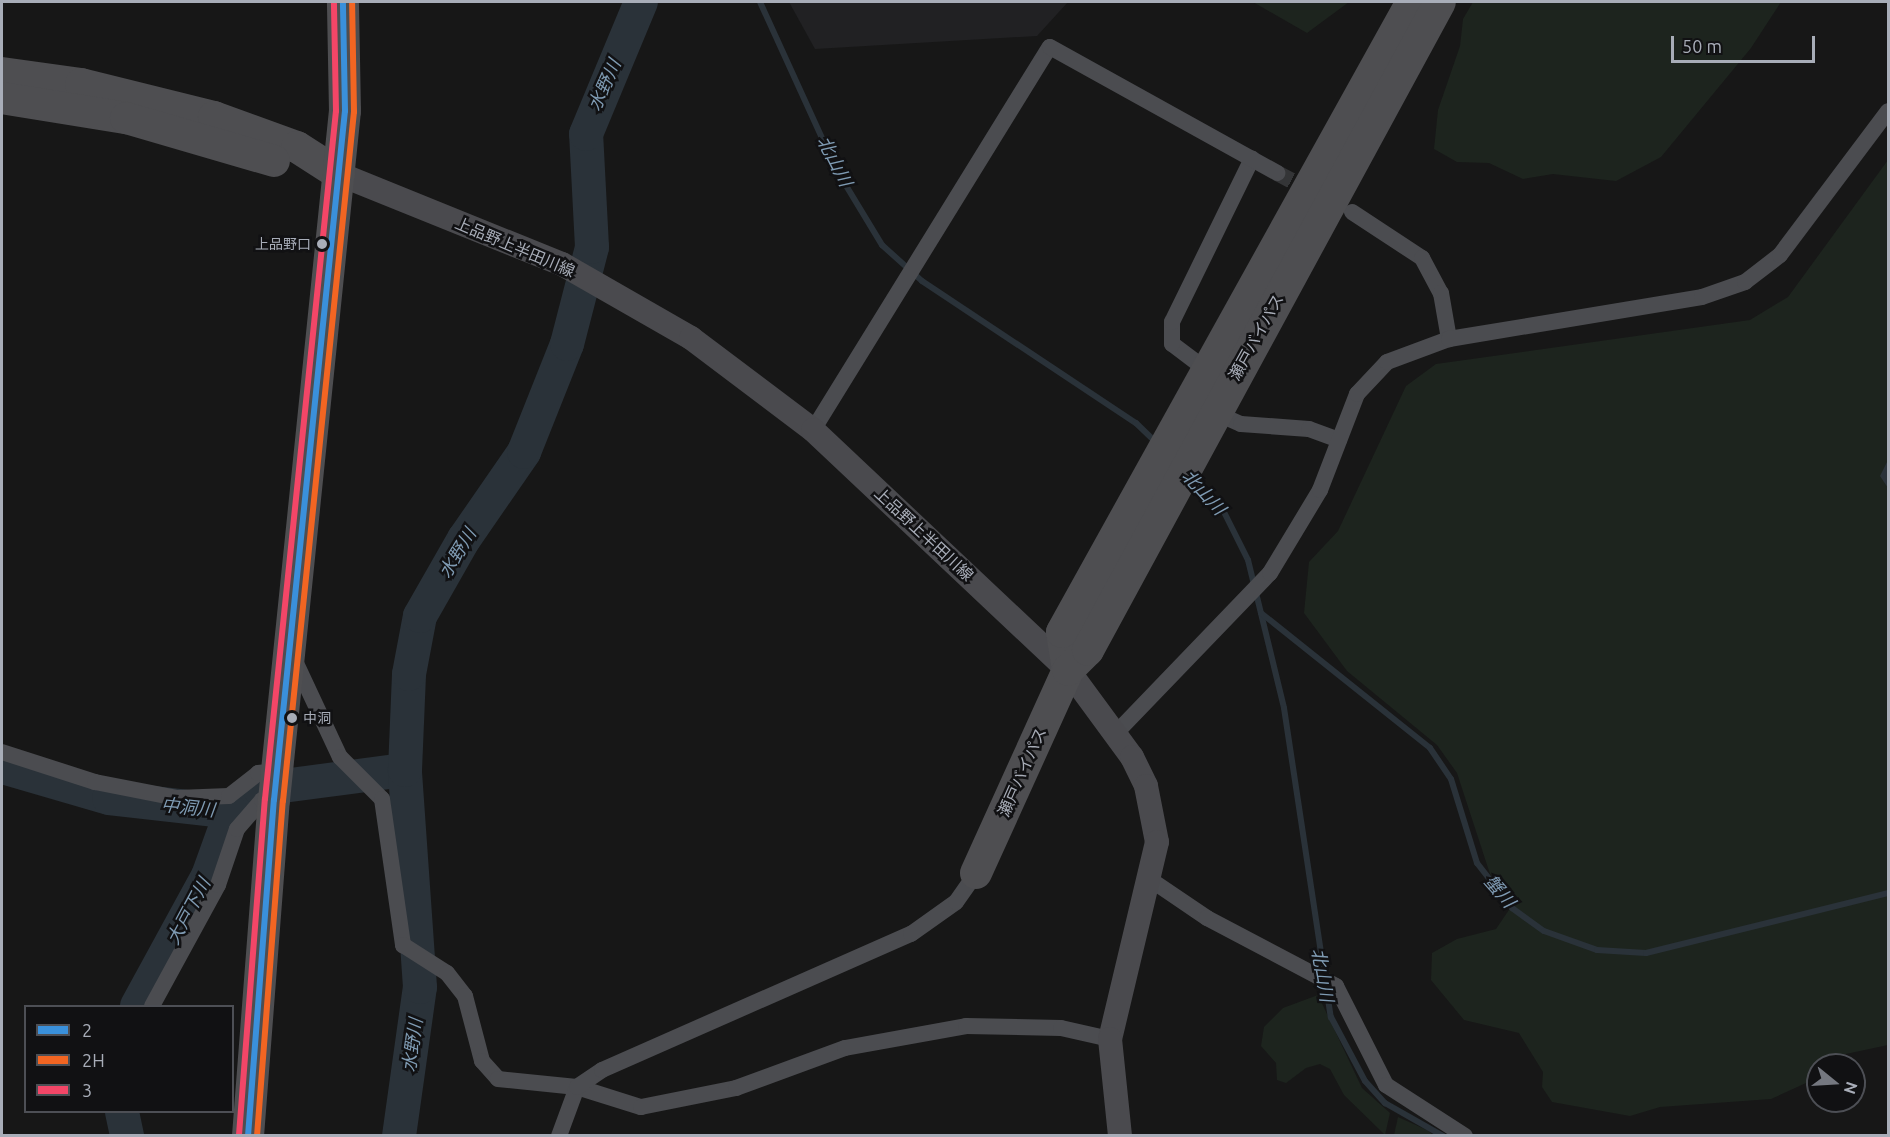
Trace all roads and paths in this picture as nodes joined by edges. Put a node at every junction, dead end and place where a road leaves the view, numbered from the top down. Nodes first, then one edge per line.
1 (342, 2) edge
2 (1412, 2) edge
3 (1440, 2) edge
4 (2, 73) edge
5 (2, 98) edge
6 (1888, 111) edge
7 (1252, 159) junction
8 (1277, 173) tunnel mouth
9 (339, 174) junction
10 (1352, 212) dead end
11 (1449, 339) junction
12 (1204, 368) junction
13 (1216, 413) junction
14 (813, 430) junction
15 (1339, 440) junction
16 (289, 647) junction
17 (1068, 670) junction
18 (1116, 733) junction
19 (2, 752) edge
20 (276, 785) junction
21 (976, 873) joint
22 (1151, 880) junction
23 (153, 1005) edge
24 (1110, 1039) junction
25 (577, 1087) junction
26 (244, 1119) edge
27 (559, 1136) edge
28 (1120, 1136) edge
29 (1465, 1136) edge

1 - 9 highway
2 - 12 highway, 瀬戸バイパス
3 - 13 highway, 瀬戸バイパス
4 - 9 highway
5 - 9 highway
6 - 11 street
7 - 8 street
7 - 12 street
7 - 14 street
9 - 14 street, 上品野上半田川線
9 - 16 highway
10 - 11 street
11 - 15 street
12 - 17 highway, 瀬戸バイパス
13 - 15 street
13 - 17 highway, 瀬戸バイパス
14 - 17 street, 上品野上半田川線
15 - 18 street
16 - 20 highway
16 - 25 street
17 - 18 street, 上品野上半田川線
17 - 21 highway, 瀬戸バイパス
18 - 22 street, 上品野上半田川線
19 - 20 street
20 - 23 street
20 - 26 highway
21 - 25 street
22 - 24 street, 上品野上半田川線
22 - 29 street
24 - 25 street
24 - 28 street, 上品野上半田川線
25 - 27 street

